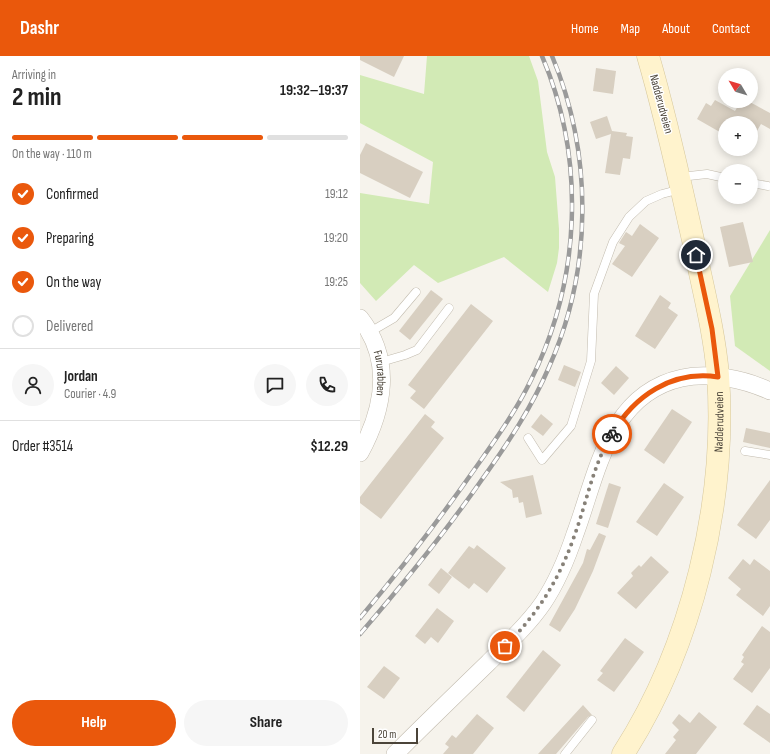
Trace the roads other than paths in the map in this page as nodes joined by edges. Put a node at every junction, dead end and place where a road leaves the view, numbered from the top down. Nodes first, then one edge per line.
1 (648, 56) edge
2 (718, 176) edge
3 (680, 183) junction
4 (758, 184) edge
5 (768, 186) dead end
6 (416, 292) dead end
7 (449, 308) dead end
8 (360, 318) edge
9 (370, 332) junction
10 (381, 362) junction
11 (718, 377) junction
12 (770, 391) edge
13 (528, 438) dead end
14 (745, 451) dead end
15 (360, 453) edge
16 (770, 455) edge
17 (592, 720) dead end
18 (395, 754) edge
19 (565, 754) edge
20 (623, 754) edge

1 - 3 main road, Nadderudveien
2 - 3 lane
3 - 11 main road, Nadderudveien
3 - 13 lane
4 - 5 lane
6 - 9 lane
7 - 10 lane
8 - 9 street, Fururabben
9 - 10 street, Fururabben
10 - 15 street, Fururabben
11 - 12 street
11 - 18 street
11 - 20 main road, Nadderudveien
14 - 16 lane
17 - 19 lane

